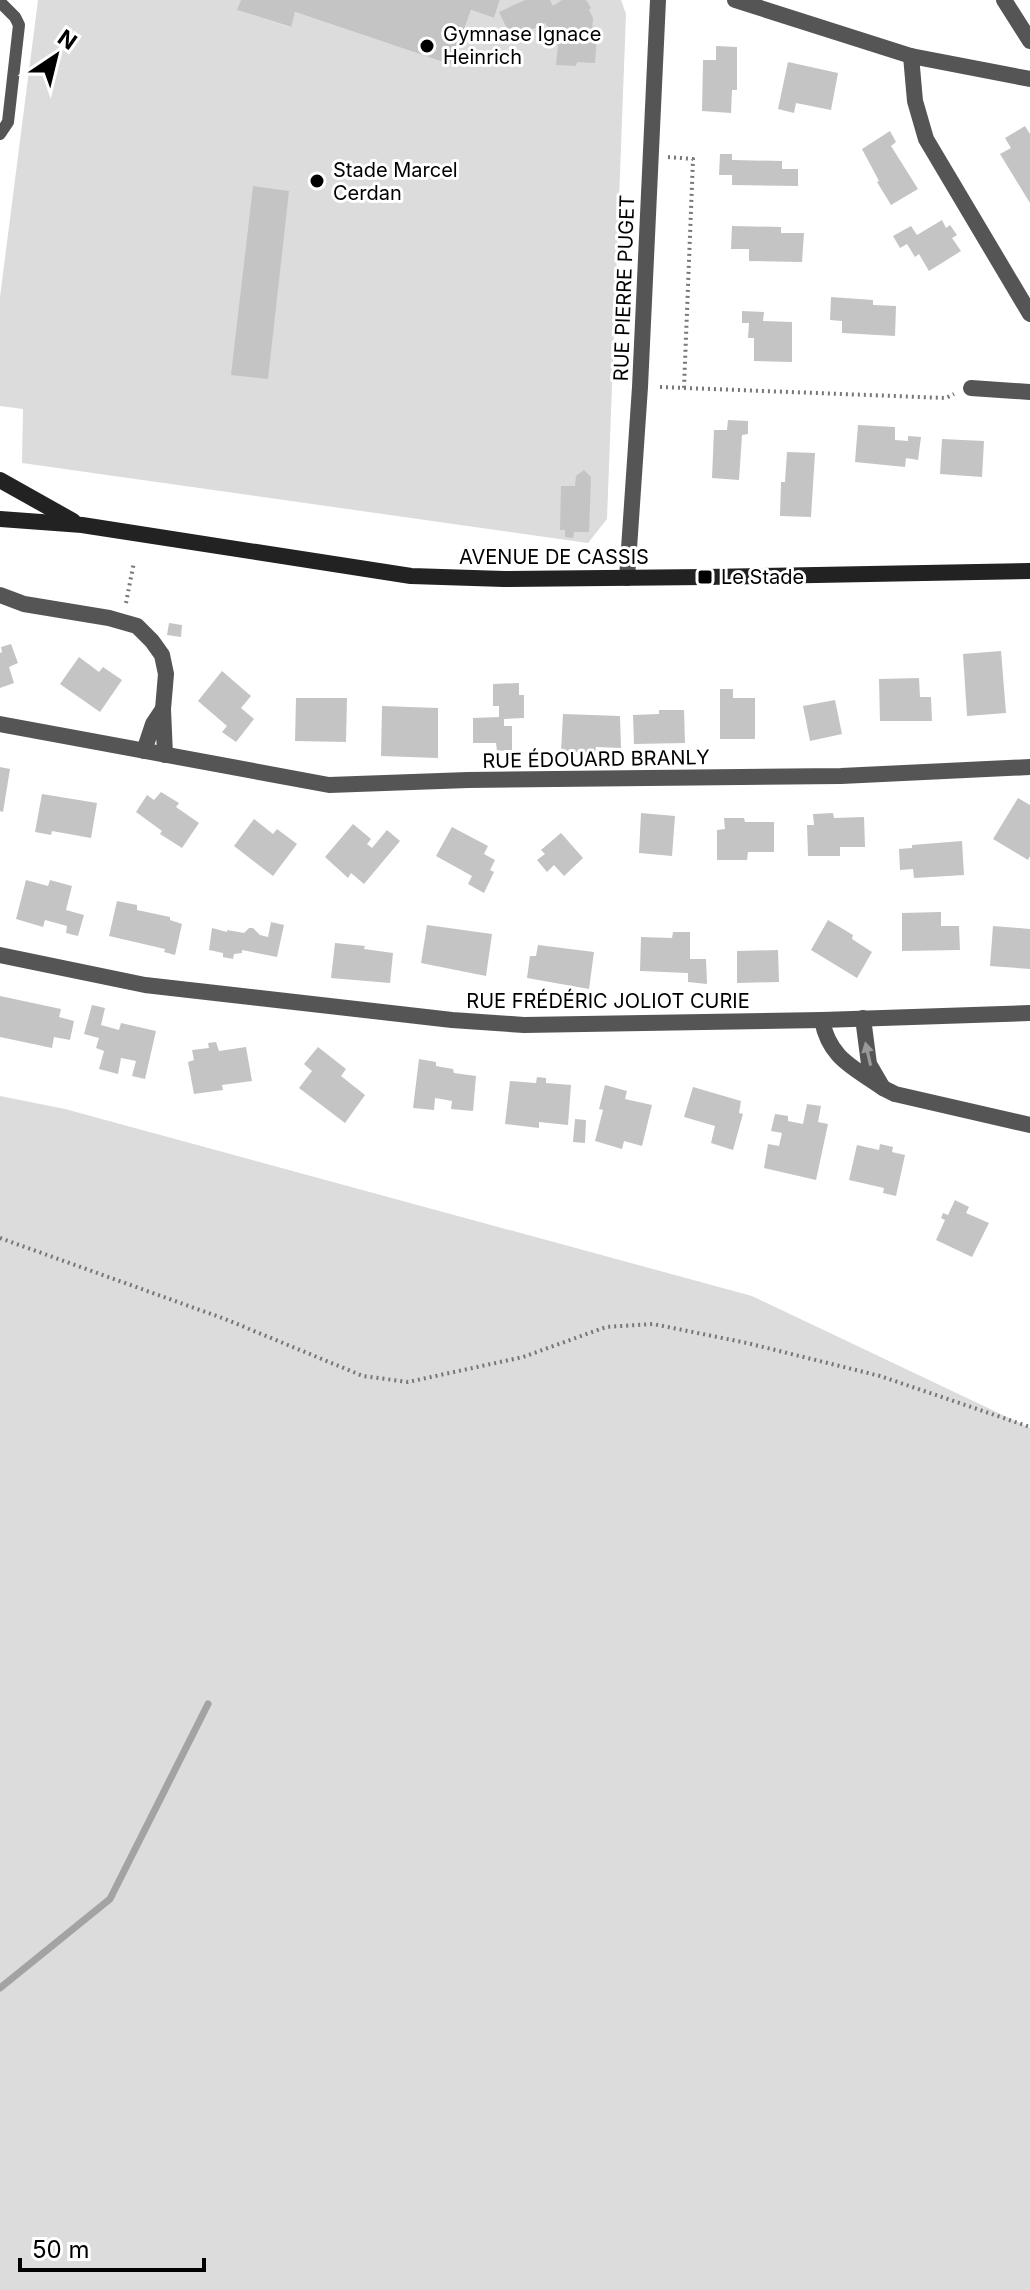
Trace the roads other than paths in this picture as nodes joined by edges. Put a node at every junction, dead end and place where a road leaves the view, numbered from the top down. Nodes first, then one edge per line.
1 (658, 0) edge
2 (735, 0) edge
3 (1004, 0) edge
4 (0, 2) edge
5 (1030, 41) edge
6 (911, 56) junction
7 (1030, 79) edge
8 (0, 134) edge
9 (1030, 314) edge
10 (971, 388) dead end
11 (1030, 392) edge
12 (0, 480) edge
13 (0, 519) edge
14 (82, 525) junction
15 (1030, 571) edge
16 (627, 578) junction
17 (0, 595) edge
18 (163, 709) junction
19 (0, 724) edge
20 (144, 751) junction
21 (165, 755) junction
22 (1030, 767) edge
23 (0, 955) edge
24 (1030, 1013) edge
25 (863, 1018) junction
26 (822, 1020) junction
27 (883, 1088) junction
28 (1030, 1125) edge

1 - 16 street, RUE PIERRE PUGET
2 - 6 street
3 - 5 street
4 - 8 lane
6 - 7 street
6 - 9 street
10 - 11 street
12 - 14 main road, AVENUE DE CASSIS
13 - 14 main road, AVENUE DE CASSIS
14 - 16 main road, AVENUE DE CASSIS
15 - 16 main road, AVENUE DE CASSIS
17 - 18 street
18 - 20 street
18 - 21 street
19 - 20 street, RUE ÉDOUARD BRANLY
20 - 21 street, RUE ÉDOUARD BRANLY
21 - 22 street, RUE ÉDOUARD BRANLY
23 - 26 street, RUE FRÉDÉRIC JOLIOT CURIE
24 - 25 street, RUE FRÉDÉRIC JOLIOT CURIE
25 - 26 street, RUE FRÉDÉRIC JOLIOT CURIE
27 -> 25 street
26 - 27 street
27 - 28 street

